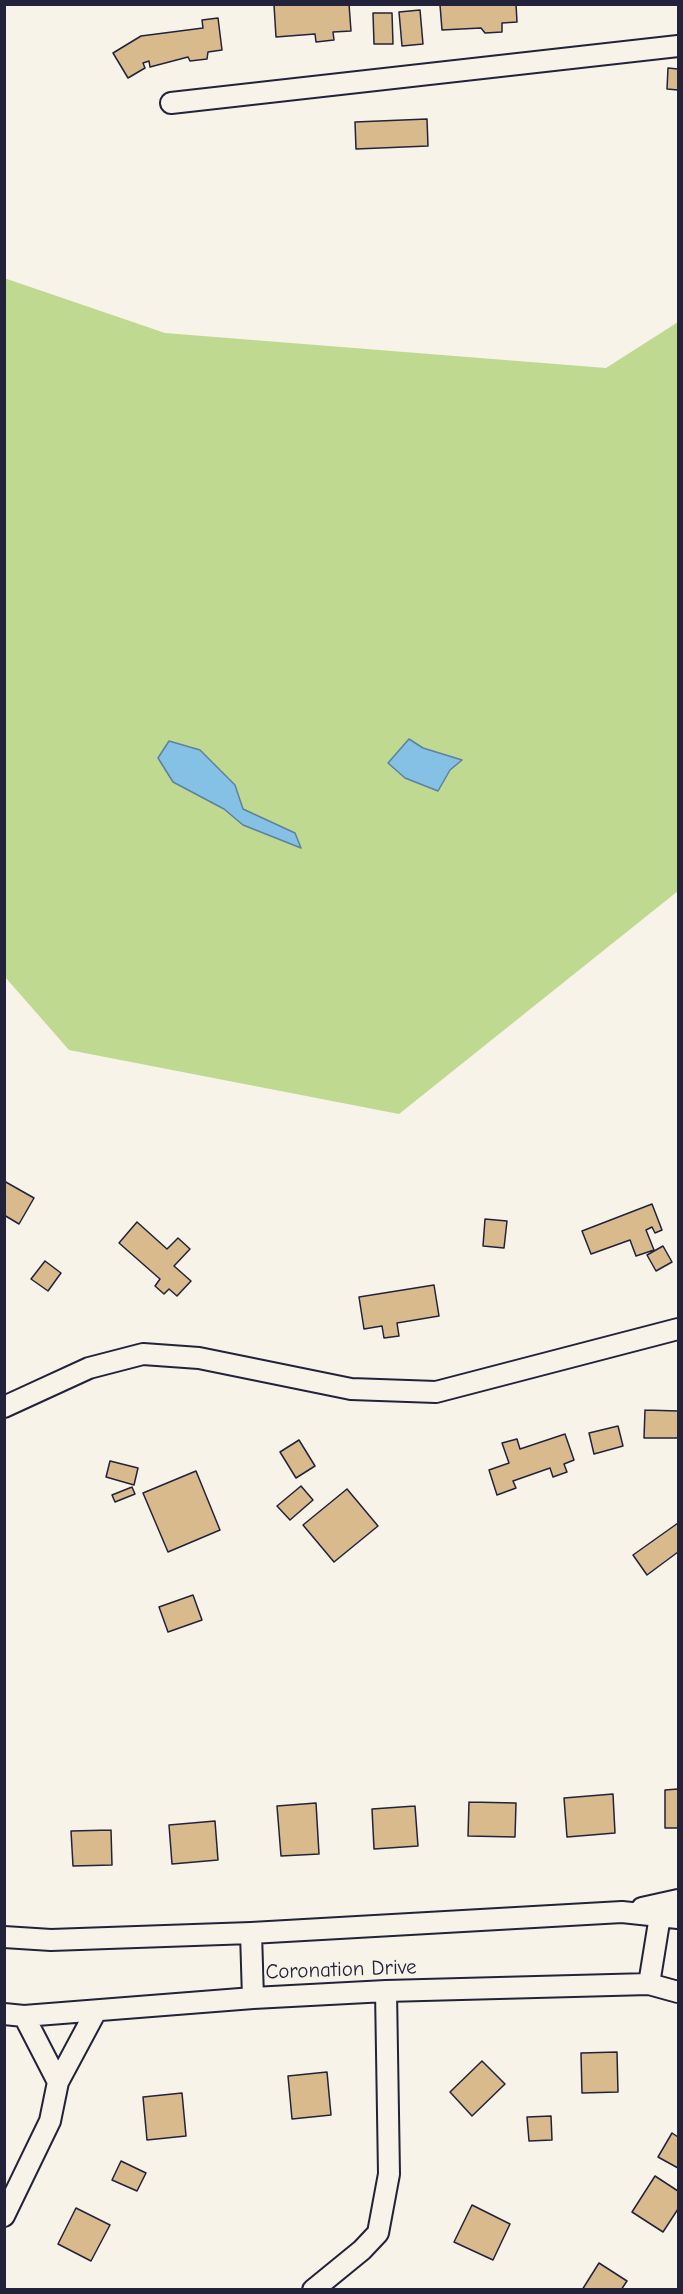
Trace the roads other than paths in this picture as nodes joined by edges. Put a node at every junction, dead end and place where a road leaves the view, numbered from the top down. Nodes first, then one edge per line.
1 (678, 46) edge
2 (171, 103) dead end
3 (678, 1329) edge
4 (4, 1407) edge
5 (678, 1900) edge
6 (622, 1912) junction
7 (669, 1917) edge
8 (251, 1933) junction
9 (4, 1937) edge
10 (649, 1984) junction
11 (386, 1991) junction
12 (678, 1992) edge
13 (253, 1998) junction
14 (96, 2010) junction
15 (14, 2015) edge
16 (58, 2082) junction
17 (4, 2216) edge
18 (313, 2289) edge

1 - 2 street
3 - 4 street
5 - 6 street
6 - 7 street, Coronation Drive
6 - 8 street, Coronation Drive
7 - 10 street
8 - 9 street, Coronation Drive
8 - 13 street
10 - 11 street, Coronation Drive
10 - 12 street, Coronation Drive
11 - 13 street, Coronation Drive
11 - 18 street
13 - 14 street, Coronation Drive
14 - 15 street, Coronation Drive
14 - 16 street
15 - 16 street
16 - 17 street

